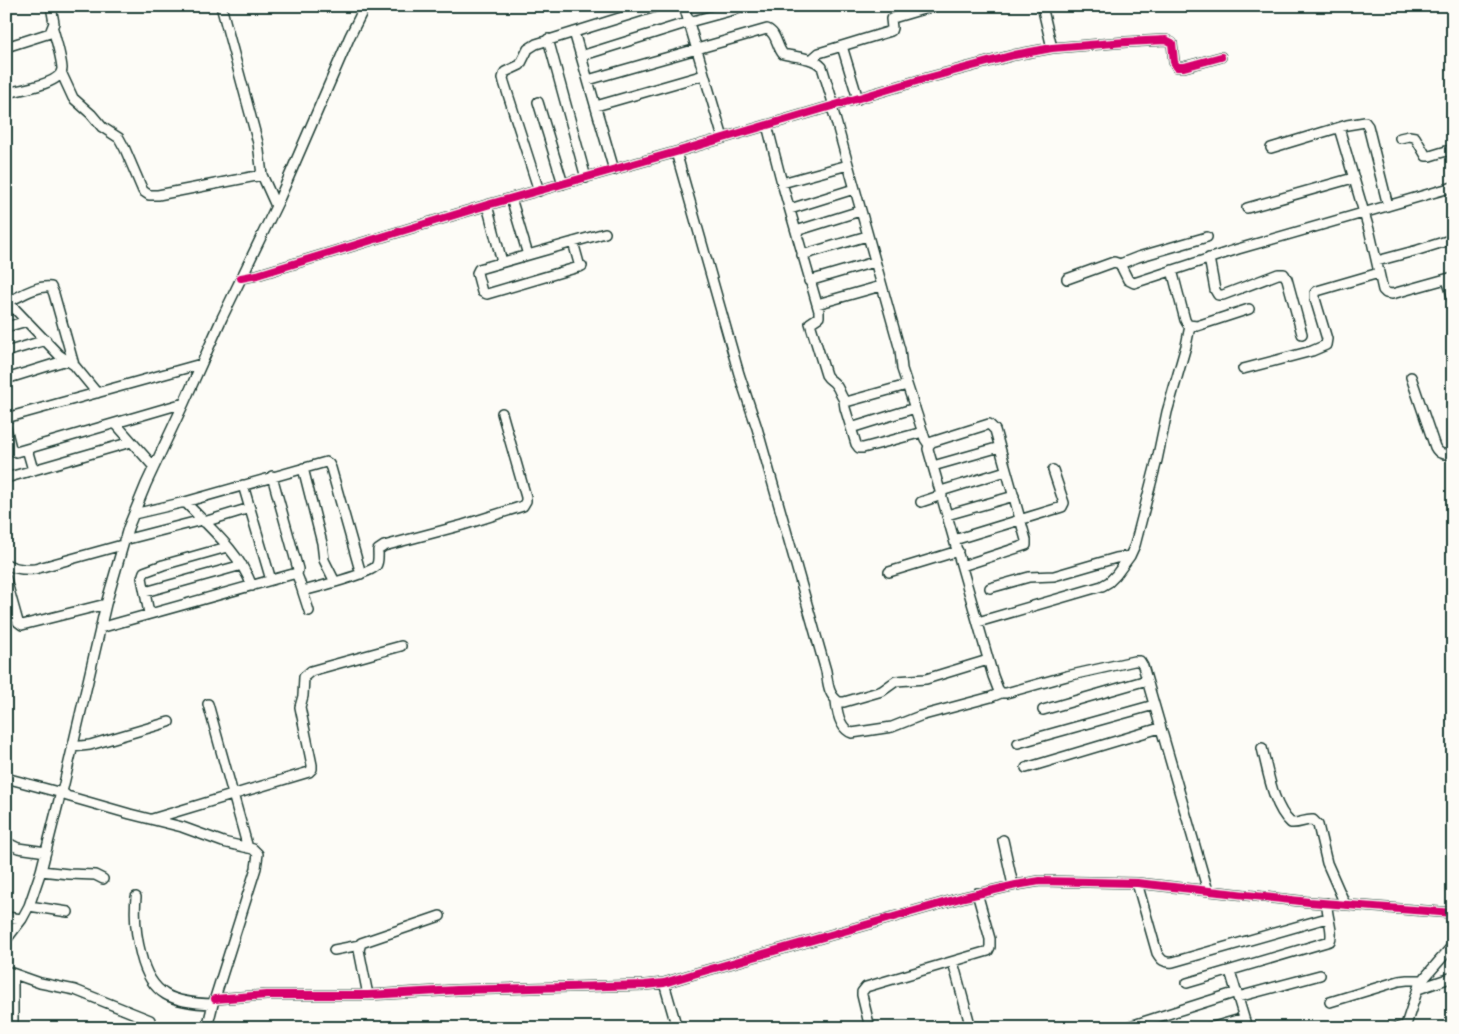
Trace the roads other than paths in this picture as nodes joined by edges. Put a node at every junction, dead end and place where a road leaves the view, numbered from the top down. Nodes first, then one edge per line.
1 (51, 6) edge
2 (221, 6) edge
3 (365, 6) edge
4 (658, 6) edge
5 (684, 6) edge
6 (748, 6) edge
7 (934, 6) edge
8 (1042, 6) edge
9 (689, 22) junction
10 (53, 29) junction
11 (574, 32) junction
12 (548, 39) junction
13 (6, 46) edge
14 (842, 46) junction
15 (697, 48) junction
16 (1052, 48) junction
17 (581, 56) junction
18 (1221, 57) dead end
19 (811, 60) junction
20 (61, 72) junction
21 (704, 75) junction
22 (588, 80) junction
23 (6, 93) edge
24 (858, 99) junction
25 (538, 102) dead end
26 (596, 106) junction
27 (833, 107) junction
28 (767, 125) junction
29 (1338, 128) junction
30 (723, 138) junction
31 (1400, 138) dead end
32 (1271, 148) dead end
33 (1453, 149) edge
34 (676, 152) junction
35 (848, 165) junction
36 (614, 170) junction
37 (262, 176) junction
38 (586, 178) junction
39 (1353, 178) junction
40 (782, 183) junction
41 (563, 184) junction
42 (1453, 187) edge
43 (854, 189) junction
44 (538, 192) junction
45 (511, 198) junction
46 (487, 205) junction
47 (276, 206) junction
48 (1388, 206) junction
49 (1247, 208) dead end
50 (790, 209) junction
51 (860, 211) junction
52 (1364, 213) junction
53 (796, 231) junction
54 (605, 234) dead end
55 (867, 236) junction
56 (1207, 237) dead end
57 (1453, 240) edge
58 (573, 242) junction
59 (528, 255) junction
60 (802, 255) junction
61 (1209, 258) junction
62 (1377, 261) junction
63 (502, 262) junction
64 (874, 262) junction
65 (1120, 264) junction
66 (1172, 270) junction
67 (1380, 273) junction
68 (241, 278) junction
69 (1450, 278) edge
70 (1067, 279) dead end
71 (810, 281) junction
72 (881, 286) junction
73 (1453, 300) edge
74 (6, 303) edge
75 (817, 304) junction
76 (1249, 309) dead end
77 (27, 321) junction
78 (1190, 326) junction
79 (6, 327) edge
80 (1302, 334) dead end
81 (46, 340) junction
82 (6, 352) edge
83 (71, 363) junction
84 (201, 364) junction
85 (1243, 369) dead end
86 (1411, 377) dead end
87 (6, 379) edge
88 (907, 385) junction
89 (97, 393) junction
90 (844, 401) junction
91 (184, 403) junction
92 (915, 408) junction
93 (502, 413) dead end
94 (6, 418) edge
95 (116, 424) junction
96 (6, 428) edge
97 (851, 428) junction
98 (923, 432) junction
99 (131, 442) junction
100 (929, 445) junction
101 (1000, 447) junction
102 (27, 449) junction
103 (1453, 453) edge
104 (933, 466) junction
105 (154, 467) junction
106 (303, 468) junction
107 (33, 470) junction
108 (1053, 470) dead end
109 (1006, 471) junction
110 (272, 476) junction
111 (6, 478) edge
112 (243, 485) junction
113 (941, 493) junction
114 (1014, 496) junction
115 (185, 502) junction
116 (921, 502) dead end
117 (250, 508) junction
118 (134, 514) junction
119 (947, 515) junction
120 (1020, 520) junction
121 (203, 521) junction
122 (954, 540) junction
123 (123, 543) junction
124 (227, 547) junction
125 (958, 551) junction
126 (1130, 556) junction
127 (6, 564) edge
128 (242, 566) junction
129 (962, 566) junction
130 (889, 572) dead end
131 (361, 574) junction
132 (296, 575) junction
133 (6, 579) edge
134 (271, 580) junction
135 (335, 582) junction
136 (252, 586) junction
137 (990, 588) dead end
138 (303, 591) junction
139 (145, 592) junction
140 (9, 602) edge
141 (106, 604) junction
142 (309, 611) dead end
143 (149, 613) junction
144 (978, 622) junction
145 (100, 628) junction
146 (401, 646) dead end
147 (988, 660) junction
148 (1147, 680) junction
149 (1001, 693) junction
150 (836, 701) junction
151 (208, 704) dead end
152 (1154, 705) junction
153 (1043, 710) dead end
154 (169, 722) dead end
155 (1160, 728) junction
156 (1018, 743) dead end
157 (72, 747) junction
158 (1262, 748) dead end
159 (1026, 768) dead end
160 (6, 778) edge
161 (60, 791) junction
162 (234, 795) junction
163 (152, 819) junction
164 (1003, 840) dead end
165 (6, 842) edge
166 (248, 848) junction
167 (46, 852) junction
168 (41, 871) junction
169 (103, 879) dead end
170 (1138, 883) junction
171 (1013, 885) junction
172 (1208, 891) junction
173 (977, 893) junction
174 (136, 898) dead end
175 (1326, 903) junction
176 (1344, 904) junction
177 (29, 906) junction
178 (68, 912) dead end
179 (1453, 913) edge
180 (440, 916) dead end
181 (6, 917) edge
182 (1327, 918) junction
183 (22, 919) junction
184 (6, 940) edge
185 (360, 945) junction
186 (1453, 945) edge
187 (334, 950) dead end
188 (954, 962) junction
189 (1230, 971) junction
190 (10, 972) edge
191 (1320, 975) dead end
192 (1453, 978) edge
193 (1423, 980) junction
194 (664, 983) junction
195 (1187, 983) dead end
196 (1418, 989) junction
197 (1237, 994) junction
198 (368, 995) junction
199 (214, 1002) junction
200 (1330, 1002) dead end
201 (1244, 1018) junction
202 (150, 1020) dead end
203 (1406, 1026) edge
204 (13, 1028) edge
205 (207, 1028) edge
206 (677, 1028) edge
207 (870, 1028) edge
208 (971, 1028) edge
209 (1124, 1028) edge
210 (1210, 1028) edge
211 (1247, 1028) edge
212 (1395, 1028) edge

1 - 10 street
2 - 37 street
3 - 47 street
4 - 11 street
5 - 9 street
6 - 9 street
7 - 14 street
8 - 16 street
9 - 15 street
9 - 17 street
10 - 13 street
10 - 20 street
11 - 12 street
11 - 17 street
12 - 38 street
12 - 44 street
14 - 19 street
14 - 24 street
15 - 19 street
15 - 21 street
15 - 22 street
16 - 18 street
16 - 24 street
17 - 22 street
19 - 27 street
20 - 23 street
20 - 37 street
21 - 26 street
21 - 30 street
22 - 26 street
24 - 27 street
25 - 41 street
26 - 36 street
27 - 28 street
27 - 35 street
28 - 30 street
28 - 40 street
29 - 32 street
29 - 39 street
29 - 48 street
30 - 34 street
31 - 33 street
34 - 36 street
34 - 150 street
35 - 40 street
35 - 43 street
36 - 38 street
37 - 47 street
38 - 41 street
39 - 49 street
39 - 52 street
40 - 50 street
41 - 44 street
42 - 48 street
43 - 50 street
43 - 51 street
44 - 45 street
45 - 46 street
45 - 59 street
46 - 63 street
46 - 68 street
47 - 68 street
48 - 52 street
50 - 53 street
51 - 53 street
51 - 55 street
52 - 61 street
52 - 62 street
53 - 60 street
54 - 58 street
55 - 60 street
55 - 64 street
56 - 65 street
57 - 62 street
58 - 59 street
58 - 63 street
59 - 63 street
60 - 71 street
61 - 66 street
61 - 80 street
62 - 67 street
64 - 71 street
64 - 72 street
65 - 66 street
65 - 70 street
66 - 78 street
67 - 69 street
67 - 85 street
68 - 84 street
69 - 73 street
71 - 75 street
72 - 75 street
72 - 88 street
74 - 77 street
74 - 83 street
75 - 90 street
76 - 78 street
77 - 79 street
77 - 81 street
78 - 126 street
81 - 82 street
81 - 83 street
83 - 87 street
83 - 89 street
84 - 89 street
84 - 91 street
86 - 103 street
88 - 90 street
88 - 92 street
89 - 94 street
90 - 97 street
91 - 95 street
91 - 105 street
92 - 97 street
92 - 98 street
93 - 131 street
95 - 99 street
95 - 102 street
96 - 102 street
97 - 98 street
98 - 100 street
99 - 105 street
99 - 107 street
100 - 101 street
100 - 104 street
101 - 104 street
101 - 109 street
102 - 107 street
104 - 113 street
105 - 118 street
106 - 110 street
106 - 131 street
106 - 135 street
107 - 111 street
108 - 120 street
109 - 113 street
109 - 114 street
110 - 112 street
110 - 132 street
112 - 115 street
112 - 117 street
113 - 116 street
113 - 119 street
114 - 119 street
114 - 120 street
115 - 118 street
115 - 121 street
117 - 121 street
117 - 134 street
118 - 123 street
119 - 122 street
120 - 122 street
120 - 129 street
121 - 123 street
121 - 124 street
122 - 125 street
123 - 127 street
123 - 141 street
124 - 128 street
124 - 139 street
125 - 129 street
125 - 130 street
126 - 137 street
126 - 144 street
128 - 136 street
128 - 139 street
129 - 144 street
131 - 135 street
132 - 134 street
132 - 138 street
133 - 140 street
134 - 136 street
135 - 138 street
136 - 143 street
138 - 142 street
139 - 143 street
140 - 141 street
141 - 145 street
143 - 145 street
144 - 147 street
145 - 157 street
146 - 162 street
147 - 149 street
147 - 150 street
148 - 149 street
148 - 152 street
148 - 153 street
149 - 150 street
151 - 162 street
152 - 155 street
152 - 156 street
154 - 157 street
155 - 159 street
155 - 172 street
157 - 161 street
158 - 176 street
160 - 161 street
161 - 163 street
161 - 167 street
162 - 163 street
162 - 166 street
163 - 166 street
164 - 171 street
165 - 167 street
166 - 199 street
167 - 168 street
168 - 169 street
168 - 177 street
170 - 171 street
170 - 172 street
170 - 182 street
171 - 173 street
172 - 175 street
173 - 188 street
173 - 194 street
174 - 199 street
175 - 176 street
175 - 182 street
176 - 179 street
177 - 178 street
177 - 183 street
180 - 185 street
181 - 183 street
182 - 189 street
183 - 184 street
185 - 187 street
185 - 198 street
186 - 193 street
188 - 207 street
188 - 208 street
189 - 195 street
189 - 197 street
190 - 202 street
190 - 204 street
191 - 197 street
192 - 196 street
193 - 196 street
193 - 200 street
194 - 198 street
194 - 206 street
196 - 203 street
197 - 201 street
197 - 209 street
198 - 199 street
199 - 205 street
201 - 210 street
201 - 211 street
203 - 212 street

